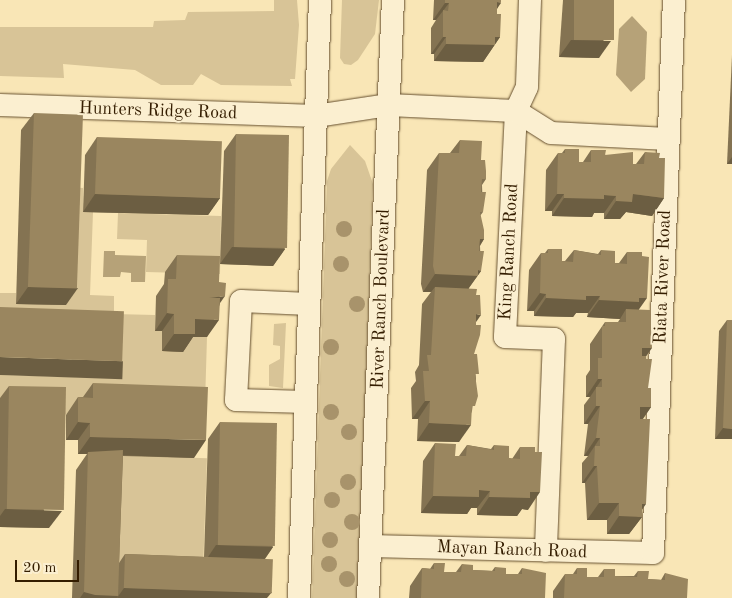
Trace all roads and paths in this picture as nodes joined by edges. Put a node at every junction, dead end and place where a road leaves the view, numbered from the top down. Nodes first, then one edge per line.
1 (320, 0) edge
2 (393, 0) edge
3 (530, 0) edge
4 (674, 0) edge
5 (389, 105) junction
6 (0, 106) edge
7 (516, 111) junction
8 (316, 116) junction
9 (668, 139) junction
10 (309, 304) junction
11 (306, 402) junction
12 (371, 546) junction
13 (546, 550) junction
14 (653, 553) joint
15 (299, 598) edge
16 (368, 598) edge

1 - 8 street
2 - 5 street, River Ranch Boulevard
3 - 7 street, King Ranch Road
4 - 9 street, Riata River Road
5 - 7 street, Hunters Ridge Road
5 - 8 street, Hunters Ridge Road
5 - 12 street, River Ranch Boulevard
6 - 8 street, Hunters Ridge Road
7 - 9 street
7 - 13 street, King Ranch Road
8 - 10 street
9 - 14 street, Riata River Road
10 - 11 street
10 - 11 street
11 - 15 street
12 - 13 street, Mayan Ranch Road
12 - 16 street, River Ranch Boulevard
13 - 14 street, Mayan Ranch Road

